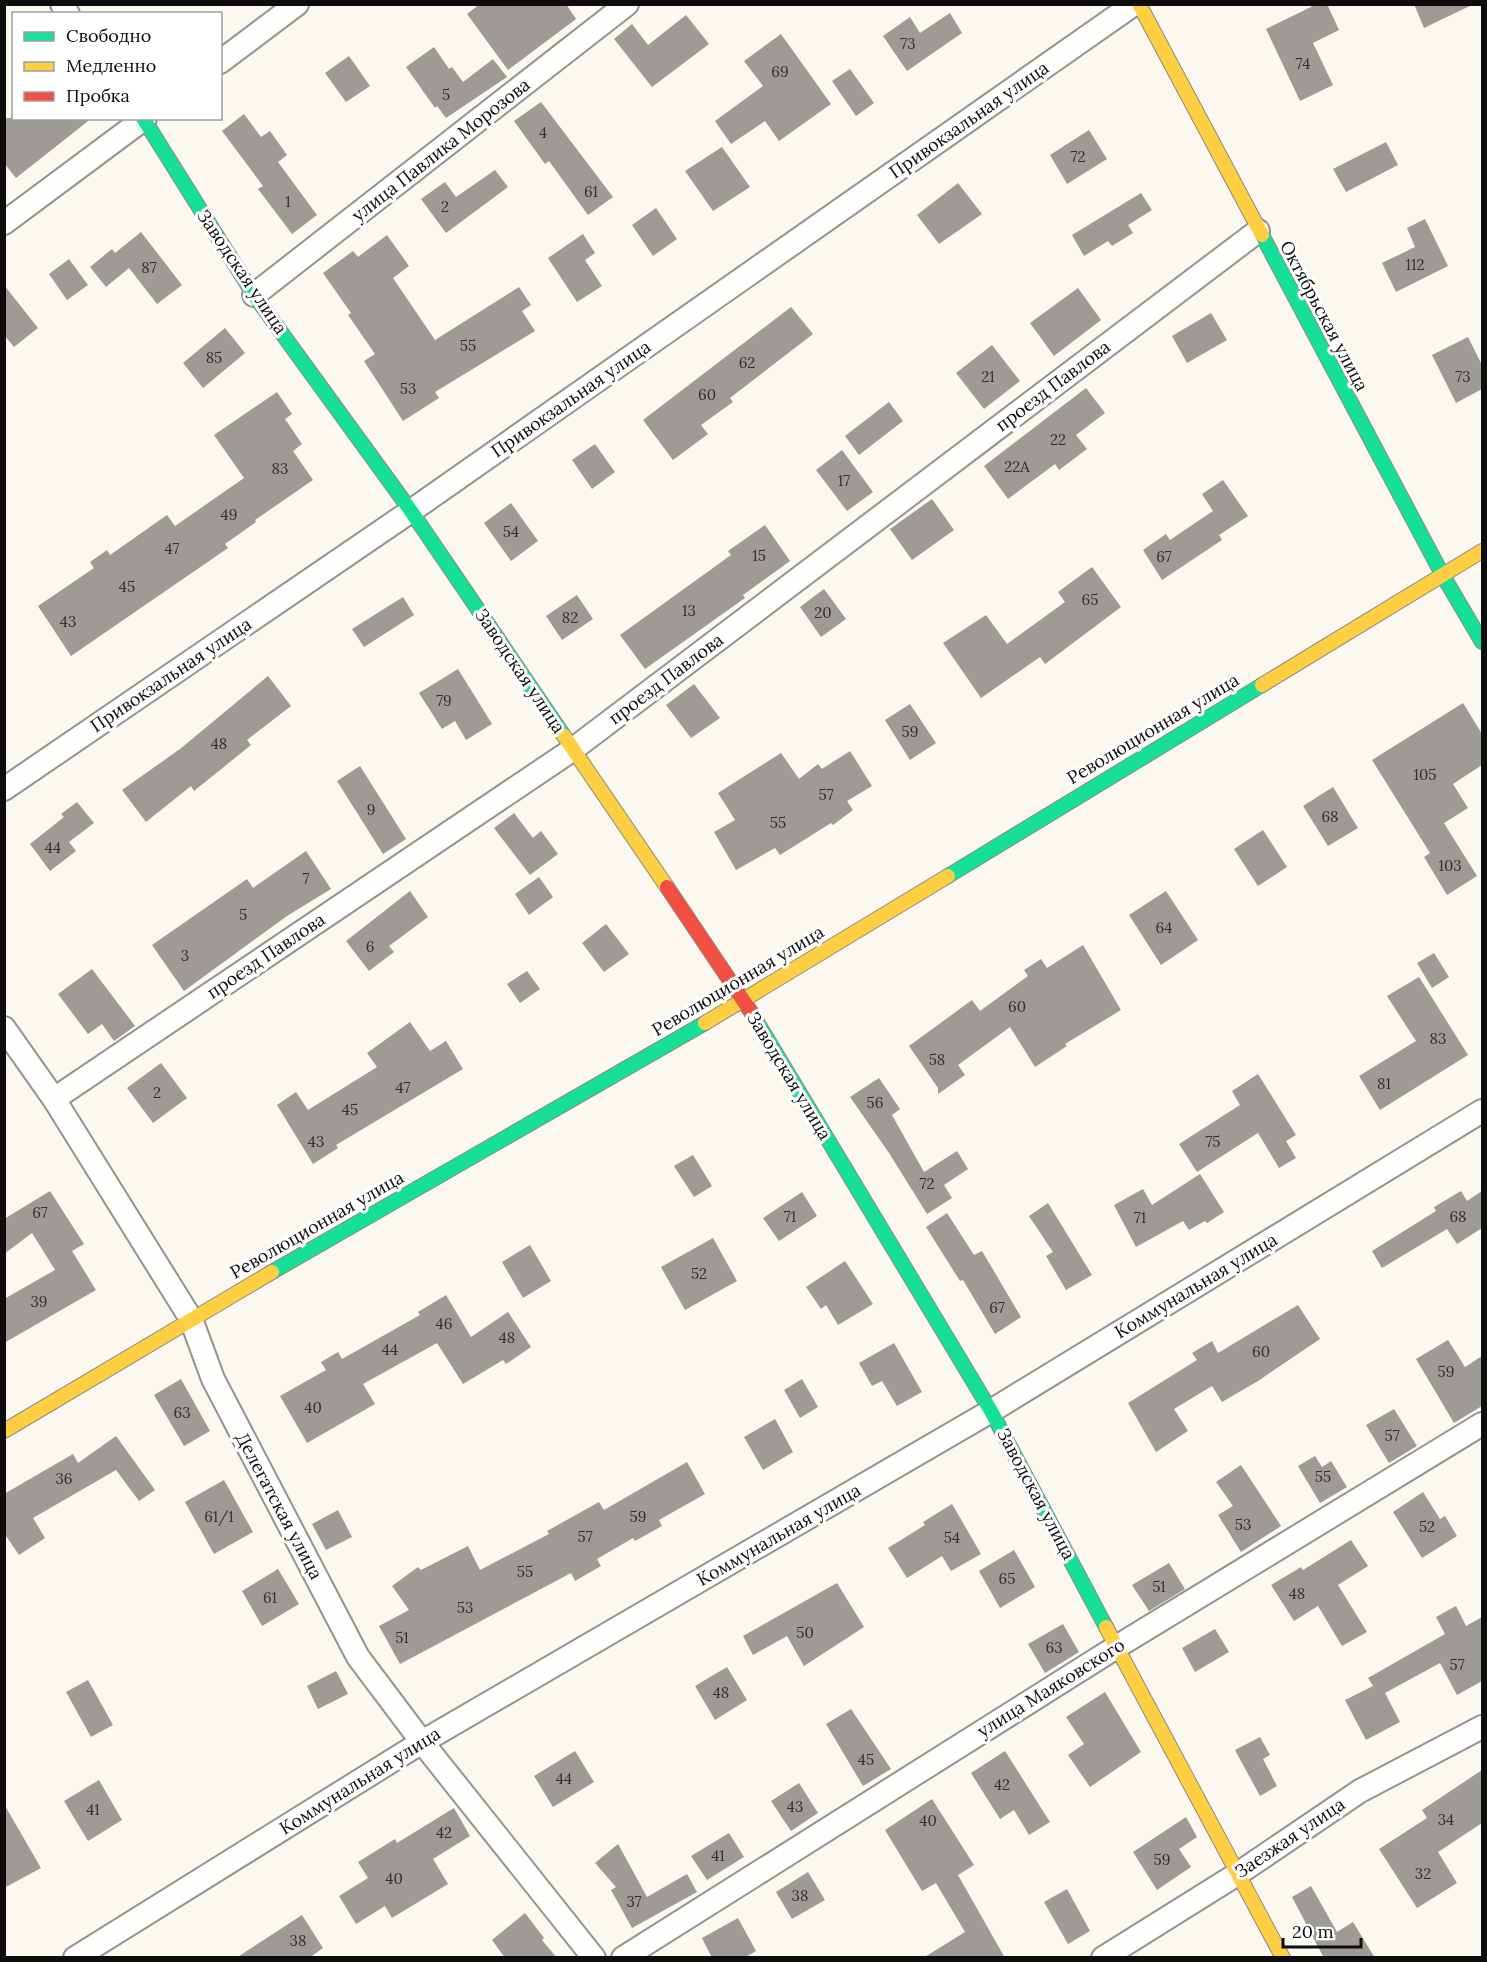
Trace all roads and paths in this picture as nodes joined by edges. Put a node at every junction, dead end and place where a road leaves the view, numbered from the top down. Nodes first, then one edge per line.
1 (297, 4) edge
2 (627, 4) edge
3 (1136, 4) edge
4 (222, 60) edge
5 (143, 120) edge
6 (145, 120) edge
7 (4, 223) edge
8 (1258, 231) junction
9 (254, 295) junction
10 (411, 511) junction
11 (1482, 551) edge
12 (1442, 574) junction
13 (1482, 642) edge
14 (572, 750) junction
15 (4, 789) edge
16 (744, 1000) junction
17 (4, 1028) edge
18 (54, 1099) junction
19 (1482, 1111) edge
20 (191, 1319) junction
21 (991, 1412) junction
22 (1482, 1424) edge
23 (4, 1431) edge
24 (1118, 1646) junction
25 (1482, 1727) edge
26 (422, 1742) junction
27 (1239, 1873) junction
28 (75, 1958) edge
29 (594, 1958) edge
30 (623, 1958) edge
31 (1103, 1958) edge
32 (1282, 1958) edge

1 - 4 street
2 - 9 street, улица Павлика Морозова
3 - 8 street, Октябрьская улица
3 - 10 street, Привокзальная улица
5 - 7 street
6 - 9 street, Заводская улица
8 - 12 street, Октябрьская улица
8 - 14 street, проезд Павлова
9 - 10 street, Заводская улица
10 - 14 street, Заводская улица
10 - 15 street, Привокзальная улица
11 - 12 street, Революционная улица
12 - 13 street, Октябрьская улица
12 - 16 street, Революционная улица
14 - 16 street, Заводская улица
14 - 18 street, проезд Павлова
16 - 20 street, Революционная улица
16 - 21 street, Заводская улица
17 - 18 street, Делегатская улица
18 - 20 street, Делегатская улица
19 - 21 street, Коммунальная улица
20 - 23 street, Революционная улица
20 - 26 street, Делегатская улица
21 - 24 street, Заводская улица
21 - 26 street, Коммунальная улица
22 - 24 street, улица Маяковского
24 - 27 street, Заводская улица
24 - 30 street, улица Маяковского
25 - 27 street, Заезжая улица
26 - 28 street, Коммунальная улица
26 - 29 street, Делегатская улица
27 - 31 street, Заезжая улица
27 - 32 street, Заводская улица

